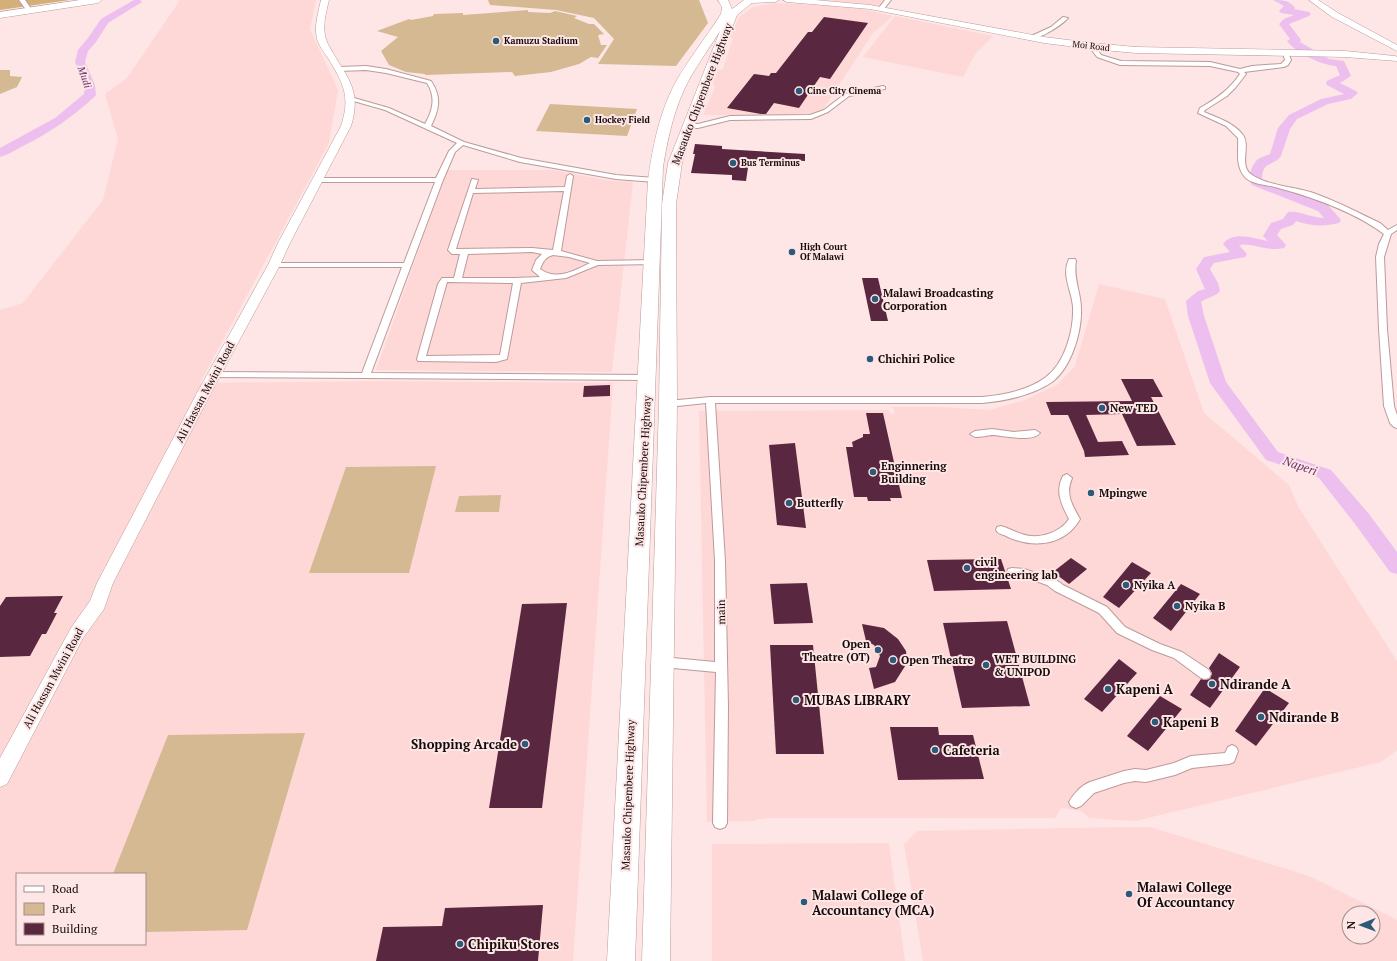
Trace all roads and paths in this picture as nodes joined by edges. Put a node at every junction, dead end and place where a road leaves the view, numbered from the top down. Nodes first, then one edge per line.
1 (22, 0) edge
2 (98, 0) edge
3 (325, 0) edge
4 (723, 0) edge
5 (775, 0) edge
6 (782, 0) edge
7 (787, 0) edge
8 (791, 0) edge
9 (888, 0) edge
10 (1314, 0) edge
11 (750, 1) edge
12 (882, 9) junction
13 (28, 10) junction
14 (0, 15) edge
15 (1065, 18) dead end
16 (1030, 38) junction
17 (1092, 46) junction
18 (1286, 53) junction
19 (1395, 54) edge
20 (338, 69) junction
21 (1240, 71) junction
22 (883, 88) dead end
23 (352, 100) junction
24 (667, 116) junction
25 (689, 124) junction
26 (427, 127) junction
27 (462, 143) junction
28 (570, 176) dead end
29 (318, 180) junction
30 (439, 180) junction
31 (474, 180) dead end
32 (655, 180) junction
33 (568, 189) junction
34 (471, 191) junction
35 (1397, 227) edge
36 (1388, 233) junction
37 (465, 251) junction
38 (553, 253) junction
39 (1072, 261) dead end
40 (653, 262) junction
41 (597, 263) junction
42 (274, 265) junction
43 (406, 265) junction
44 (547, 278) junction
45 (457, 280) junction
46 (518, 280) junction
47 (213, 375) junction
48 (365, 376) junction
49 (647, 378) junction
50 (710, 400) junction
51 (668, 404) junction
52 (1397, 425) edge
53 (1035, 432) dead end
54 (975, 434) dead end
55 (1067, 478) dead end
56 (1001, 530) dead end
57 (1012, 572) dead end
58 (662, 662) junction
59 (722, 668) junction
60 (1205, 674) dead end
61 (661, 688) junction
62 (632, 695) junction
63 (1232, 751) dead end
64 (0, 778) edge
65 (1076, 802) dead end
66 (720, 823) dead end
67 (621, 961) edge
68 (656, 961) edge

1 - 13 street
2 - 13 main road
3 - 20 main road, Ali Hassan Mwini Road
4 - 11 highway
4 - 24 highway, Masauko Chipembere Highway
5 - 11 main road
6 - 8 main road
7 - 8 main road
8 - 12 main road, Moi Road
9 - 12 street
10 - 19 main road
11 - 25 highway, Masauko Chipembere Highway
12 - 16 main road, Moi Road
13 - 14 main road
15 - 16 street
16 - 17 main road, Moi Road
17 - 18 main road, Moi Road
17 - 21 street
18 - 19 main road, Moi Road
18 - 21 street
20 - 23 main road, Ali Hassan Mwini Road
20 - 26 street
21 - 36 street
22 - 25 street
23 - 26 street
23 - 29 main road, Ali Hassan Mwini Road
24 - 25 highway
24 - 32 highway, Masauko Chipembere Highway
25 - 51 highway, Masauko Chipembere Highway
26 - 27 street
27 - 30 street
27 - 32 street
28 - 33 street
29 - 30 street
29 - 42 main road, Ali Hassan Mwini Road
30 - 43 street
31 - 34 street
32 - 40 highway, Masauko Chipembere Highway
33 - 34 street
33 - 38 street
34 - 37 street
35 - 36 street
36 - 52 street
37 - 38 street
37 - 45 street
38 - 41 street
38 - 44 street
39 - 50 street
40 - 41 street
40 - 49 highway, Masauko Chipembere Highway
41 - 44 street
42 - 43 street
42 - 47 main road, Ali Hassan Mwini Road
43 - 48 street
44 - 46 street
45 - 46 street
45 - 46 street
47 - 48 street
47 - 64 main road, Ali Hassan Mwini Road
48 - 49 street
49 - 62 highway, Masauko Chipembere Highway
50 - 51 street
50 - 59 street, main
51 - 58 highway, Masauko Chipembere Highway
53 - 54 street
55 - 56 street
57 - 60 street
58 - 59 street
58 - 61 highway, Masauko Chipembere Highway
59 - 66 street, main
61 - 62 highway
61 - 68 highway, Masauko Chipembere Highway
62 - 67 highway, Masauko Chipembere Highway
63 - 65 street

